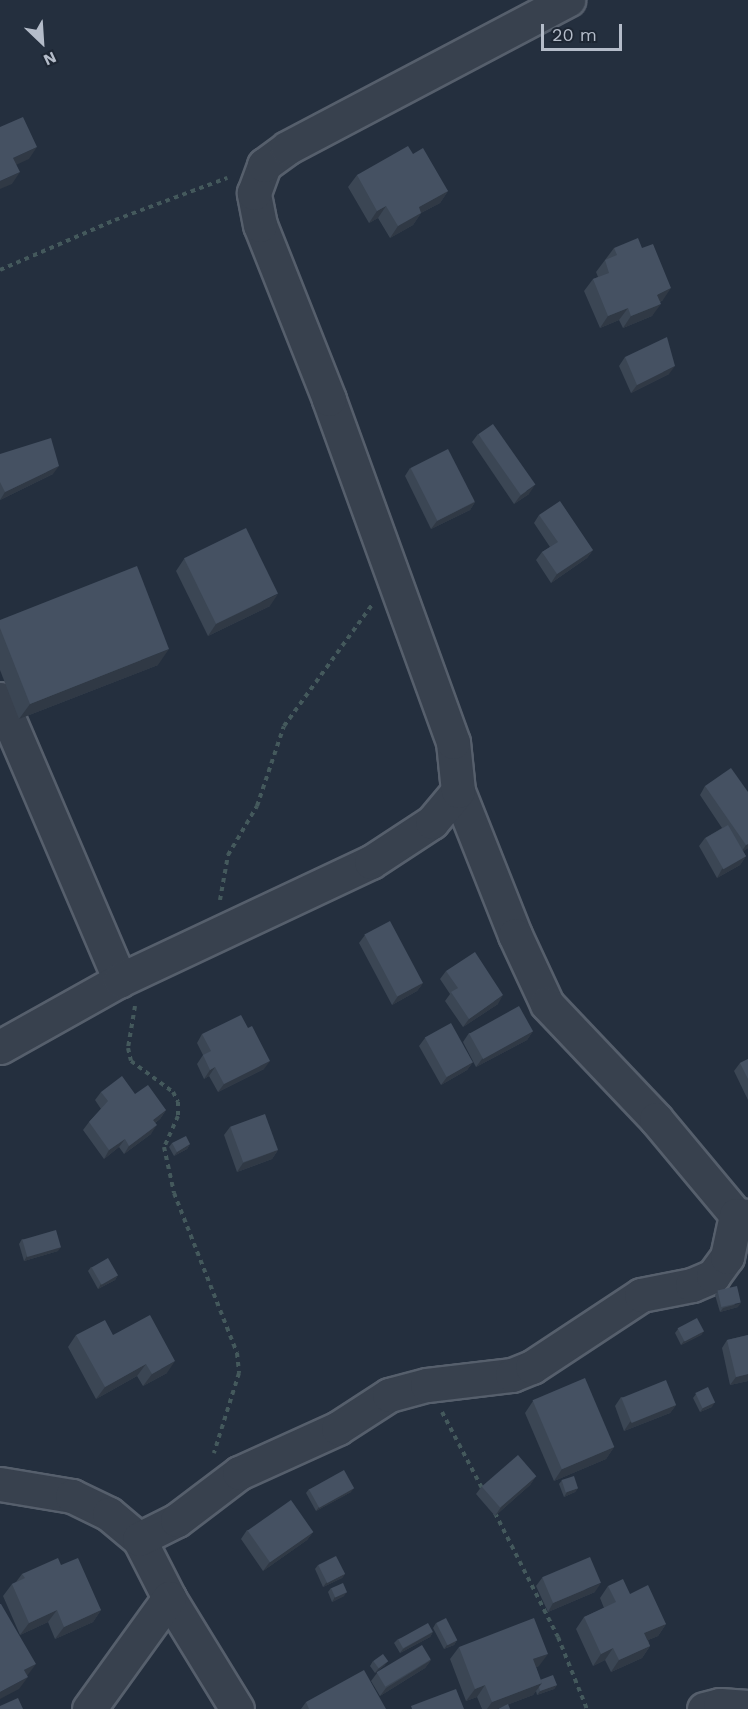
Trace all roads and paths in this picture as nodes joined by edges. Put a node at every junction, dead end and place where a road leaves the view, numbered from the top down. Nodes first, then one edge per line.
1 (568, 0) edge
2 (264, 165) junction
3 (0, 270) edge
4 (394, 576) junction
5 (0, 699) edge
6 (458, 791) junction
7 (219, 932) junction
8 (132, 974) junction
9 (0, 1047) edge
10 (742, 1216) edge
11 (428, 1385) junction
12 (5, 1478) edge
13 (486, 1495) edge
14 (206, 1497) junction
15 (491, 1505) edge
16 (139, 1539) junction
17 (169, 1598) junction
18 (748, 1707) edge
19 (89, 1709) edge
20 (237, 1709) edge
21 (587, 1709) edge
22 (704, 1709) edge

1 - 2 street
2 - 3 path
2 - 4 street
4 - 6 street
4 - 7 path
5 - 8 street
6 - 7 street
6 - 10 street
7 - 8 street
8 - 9 street
8 - 14 path
10 - 11 street
11 - 13 path
11 - 14 street
12 - 16 street
14 - 16 street
15 - 21 path
16 - 17 street
17 - 19 street
17 - 20 street
18 - 22 street

